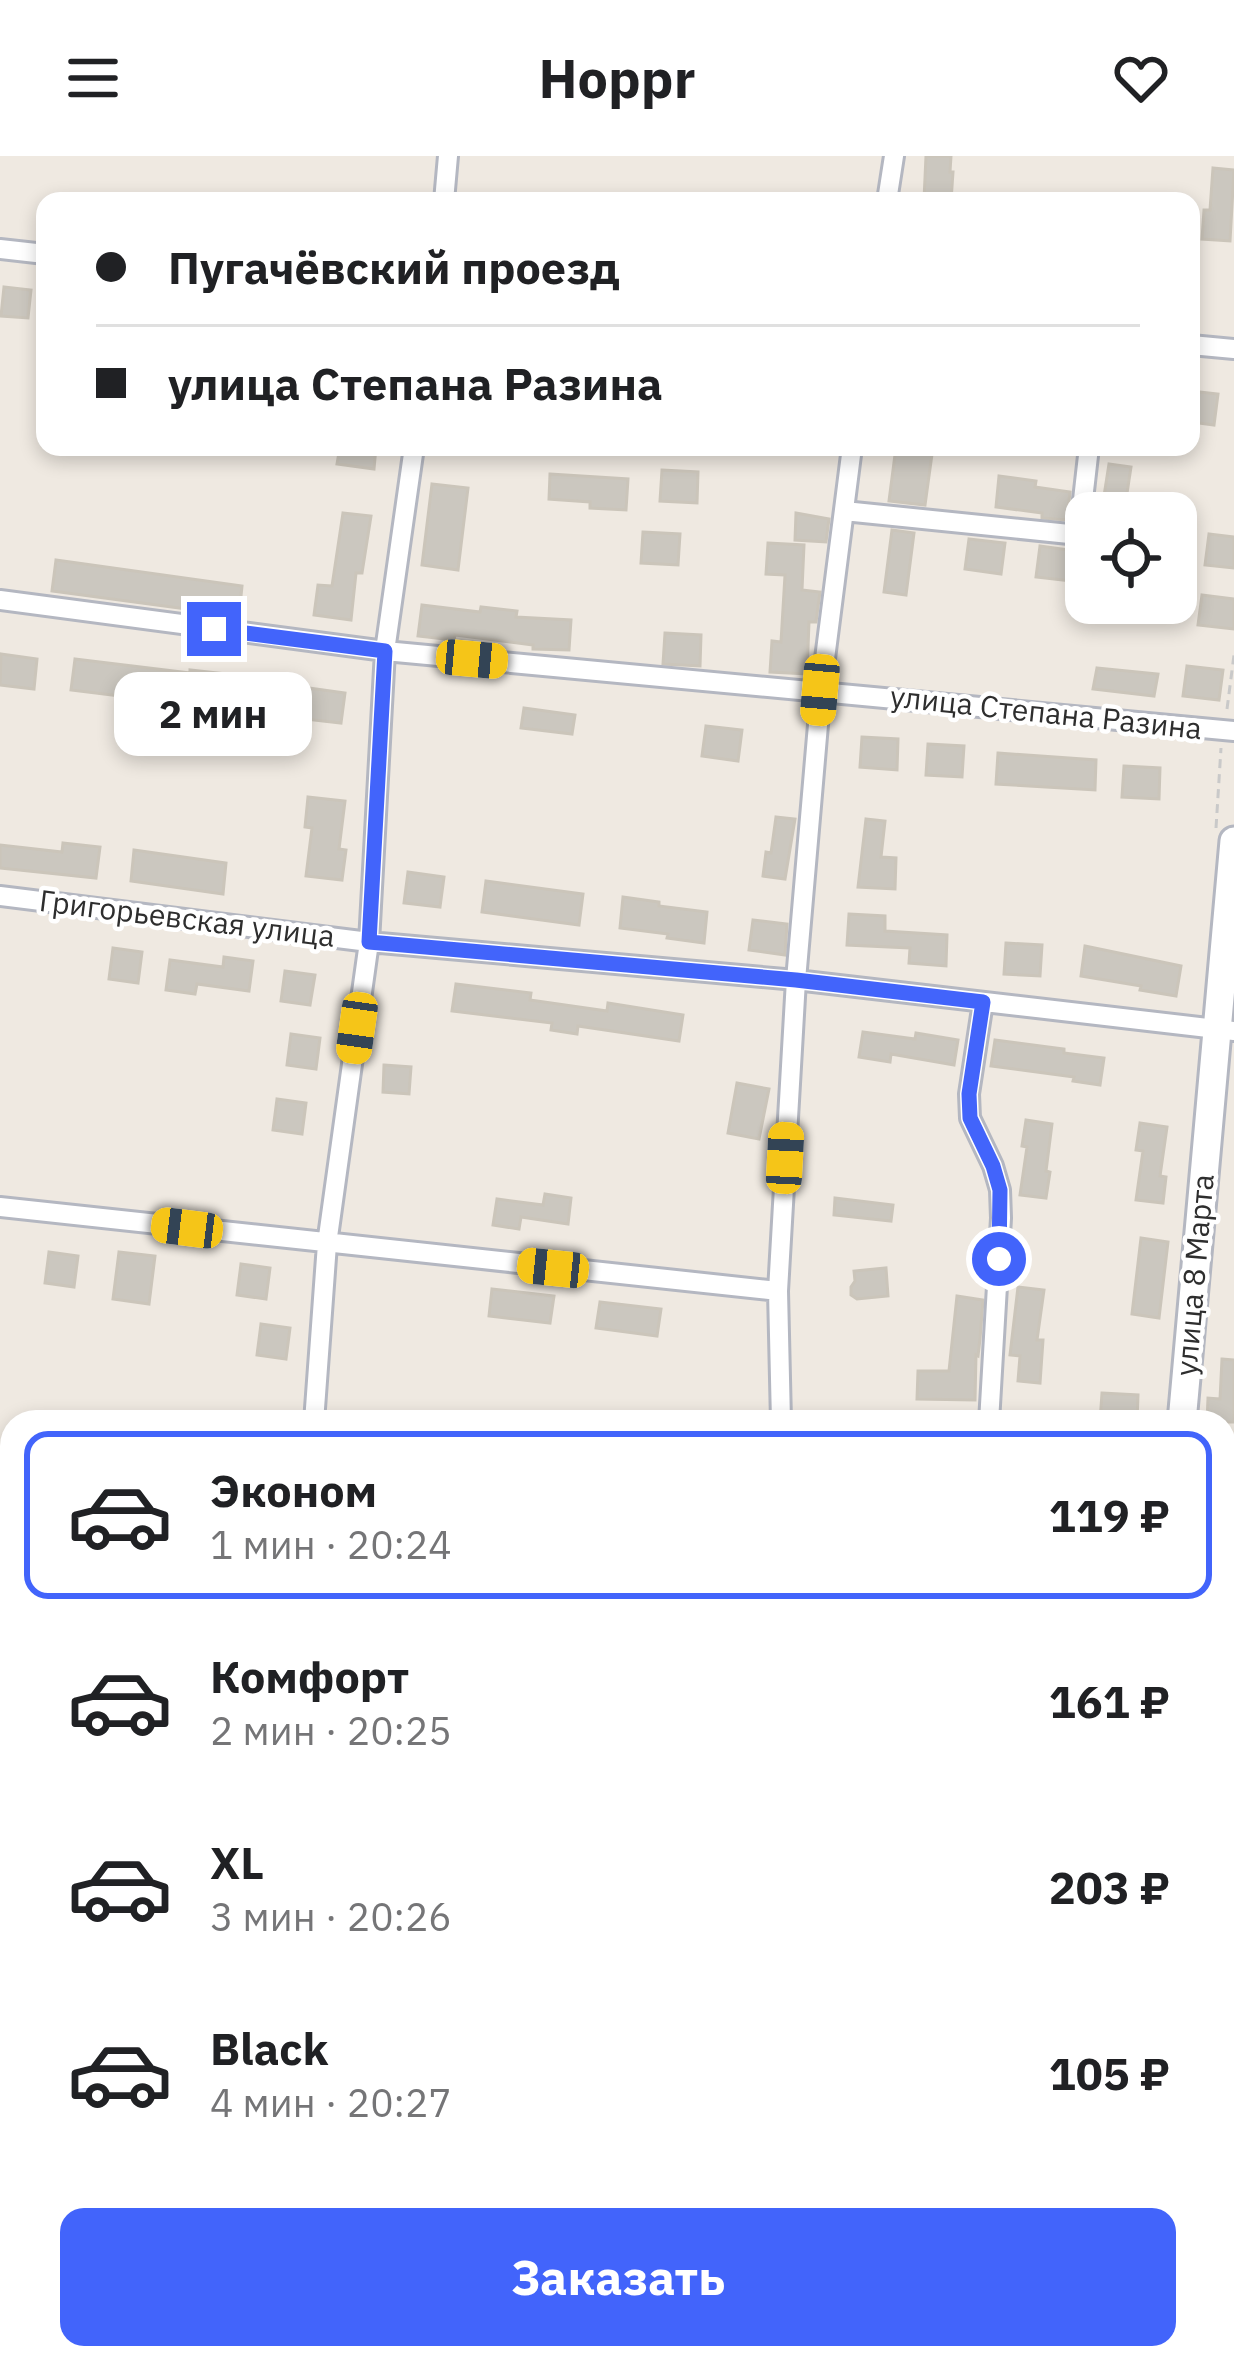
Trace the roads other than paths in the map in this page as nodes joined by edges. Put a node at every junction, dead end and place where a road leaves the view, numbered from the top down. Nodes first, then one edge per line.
1 (448, 156) edge
2 (894, 156) edge
3 (445, 192) edge
4 (888, 192) edge
5 (0, 249) edge
6 (36, 253) edge
7 (1200, 346) edge
8 (1234, 349) edge
9 (413, 456) edge
10 (851, 456) edge
11 (1088, 456) edge
12 (844, 511) junction
13 (0, 600) edge
14 (385, 651) junction
15 (820, 690) junction
16 (1234, 731) edge
17 (1234, 841) edge
18 (0, 896) edge
19 (369, 942) junction
20 (796, 980) junction
21 (983, 1002) junction
22 (1225, 1030) edge
23 (0, 1207) edge
24 (327, 1244) junction
25 (778, 1292) junction
26 (315, 1410) edge
27 (781, 1410) edge
28 (989, 1410) edge
29 (1183, 1410) edge

1 - 3 street
2 - 4 street
5 - 6 street
7 - 8 street
9 - 14 street
10 - 12 street
11 - 12 street
12 - 15 street
13 - 14 street, улица Степана Разина
14 - 15 street, улица Степана Разина
14 - 19 street
15 - 16 street, улица Степана Разина
15 - 20 street
17 - 22 main road, улица 8 Марта
18 - 19 street, Григорьевская улица
19 - 20 street, Григорьевская улица
19 - 24 street
20 - 21 street, Григорьевская улица
20 - 25 street
21 - 22 street, Григорьевская улица
21 - 28 street
22 - 29 main road, улица 8 Марта
23 - 24 street
24 - 25 street
24 - 26 street
25 - 27 street

